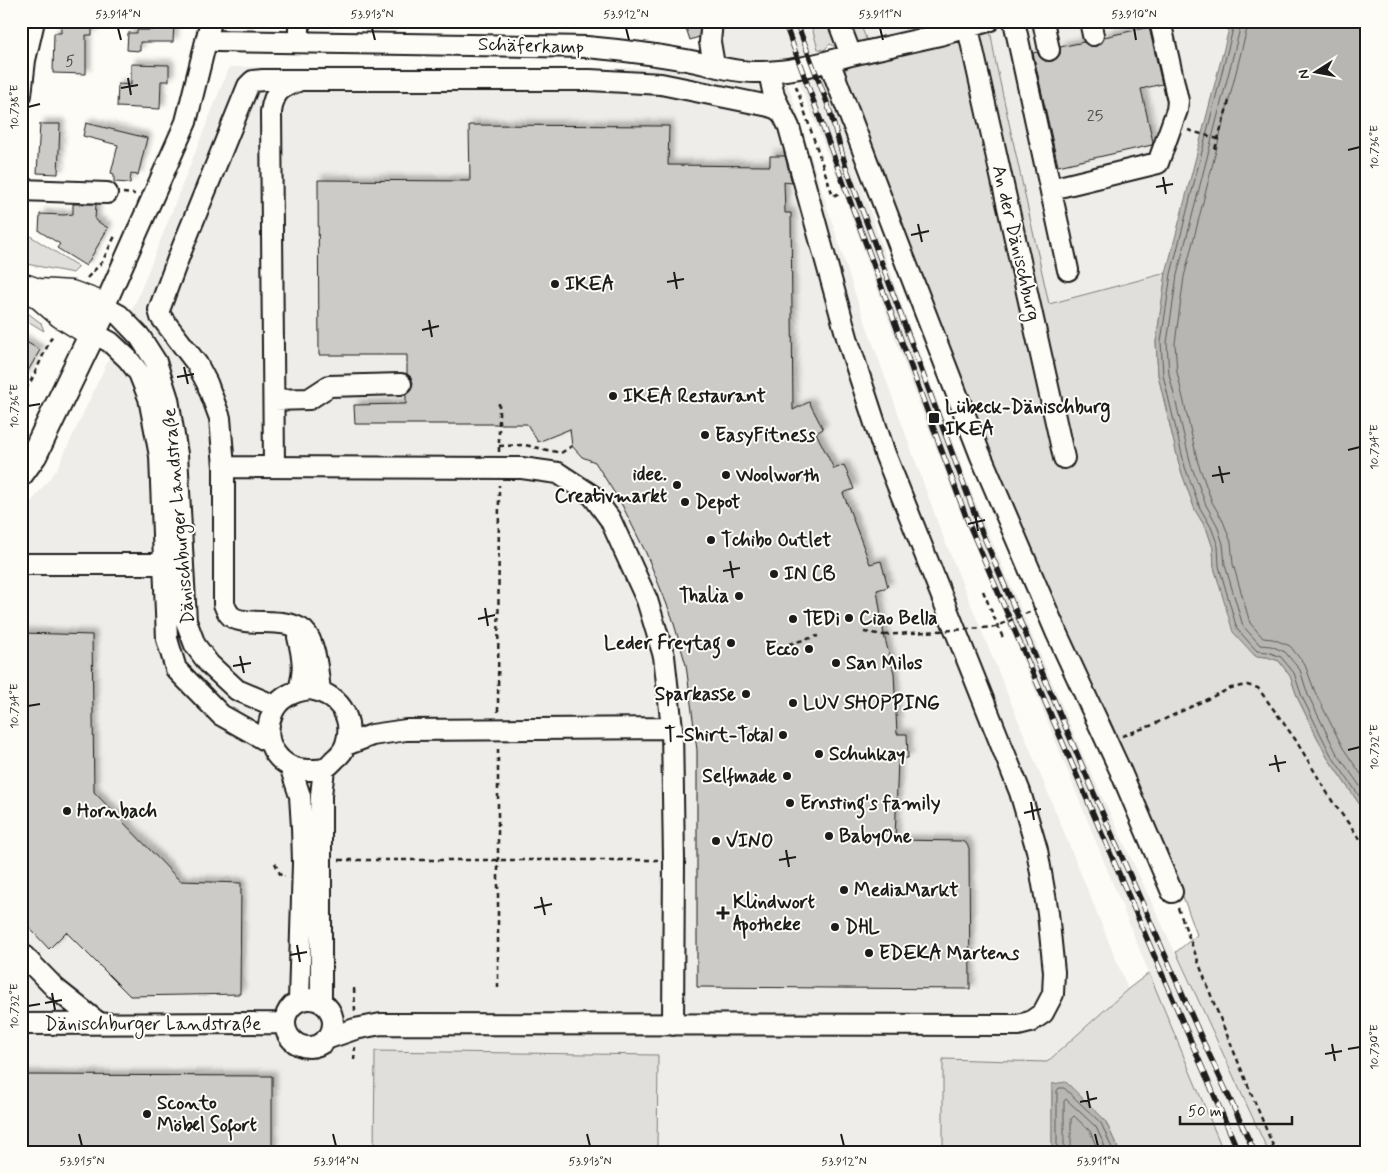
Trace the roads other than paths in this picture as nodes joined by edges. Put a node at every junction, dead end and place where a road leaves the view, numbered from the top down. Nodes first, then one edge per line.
1 (34, 21) edge
2 (299, 21) edge
3 (712, 21) edge
4 (838, 21) edge
5 (989, 21) edge
6 (1014, 21) edge
7 (1043, 21) edge
8 (1160, 21) edge
9 (968, 28) junction
10 (209, 30) edge
11 (299, 42) junction
12 (1049, 50) dead end
13 (852, 55) junction
14 (829, 61) junction
15 (714, 66) junction
16 (769, 72) junction
17 (298, 81) junction
18 (21, 96) edge
19 (781, 112) junction
20 (1050, 189) junction
21 (21, 190) edge
22 (107, 192) road end
23 (1068, 270) dead end
24 (30, 290) edge
25 (66, 305) junction
26 (104, 307) junction
27 (93, 333) junction
28 (401, 384) dead end
29 (274, 400) junction
30 (1064, 458) dead end
31 (274, 466) junction
32 (224, 467) junction
33 (21, 473) edge
34 (21, 564) edge
35 (173, 564) junction
36 (292, 624) junction
37 (298, 690) junction
38 (320, 691) junction
39 (275, 706) junction
40 (347, 717) junction
41 (672, 728) junction
42 (406, 730) junction
43 (269, 742) junction
44 (346, 745) junction
45 (290, 766) junction
46 (324, 769) junction
47 (302, 827) junction
48 (322, 837) junction
49 (1172, 892) road end
50 (322, 917) junction
51 (302, 922) junction
52 (321, 952) junction
53 (21, 953) edge
54 (299, 1001) junction
55 (326, 1008) junction
56 (21, 1024) edge
57 (100, 1024) junction
58 (285, 1024) junction
59 (381, 1024) junction
60 (673, 1025) junction
61 (326, 1039) junction

1 - 18 street
2 - 11 street
3 - 15 street
4 - 13 street
5 - 9 street
6 - 20 street
7 - 12 street
8 - 20 street
9 - 13 street
9 - 30 street, An der Dänischburg
10 - 11 street, Schäferkamp
10 - 26 street
11 - 15 street, Schäferkamp
13 - 14 street, Schäferkamp
14 - 16 street, Schäferkamp
14 - 49 street
15 - 16 street, Schäferkamp
16 - 19 street
17 - 19 street
17 - 29 street
17 - 32 street
19 - 60 street
20 - 23 street
21 - 22 street
24 - 25 highway
25 - 26 highway
25 - 27 highway
26 - 27 main road
26 - 35 street, Dänischburger Landstraße
27 - 33 main road
27 - 35 street, Dänischburger Landstraße
28 - 29 street
29 - 31 street
31 - 32 street
31 - 41 street
32 - 36 street
34 - 35 street
35 - 39 street, Dänischburger Landstraße
35 - 43 street, Dänischburger Landstraße
36 - 37 street
36 - 38 street
37 - 38 street
37 - 39 street
38 - 40 street
39 - 43 street
40 - 42 street
40 - 44 street
41 - 42 street
41 - 60 street
42 - 44 street
43 - 45 street
44 - 46 street
45 - 46 street
45 - 47 street
46 - 48 street
47 - 48 street
47 - 51 street
48 - 50 street
50 - 51 street
50 - 52 street
51 - 52 street
51 - 54 street
52 - 55 street
53 - 57 street
54 - 55 street
54 - 58 street
55 - 59 street
55 - 61 street
56 - 57 street, Dänischburger Landstraße
57 - 58 street, Dänischburger Landstraße
58 - 61 street
59 - 60 street
59 - 61 street

